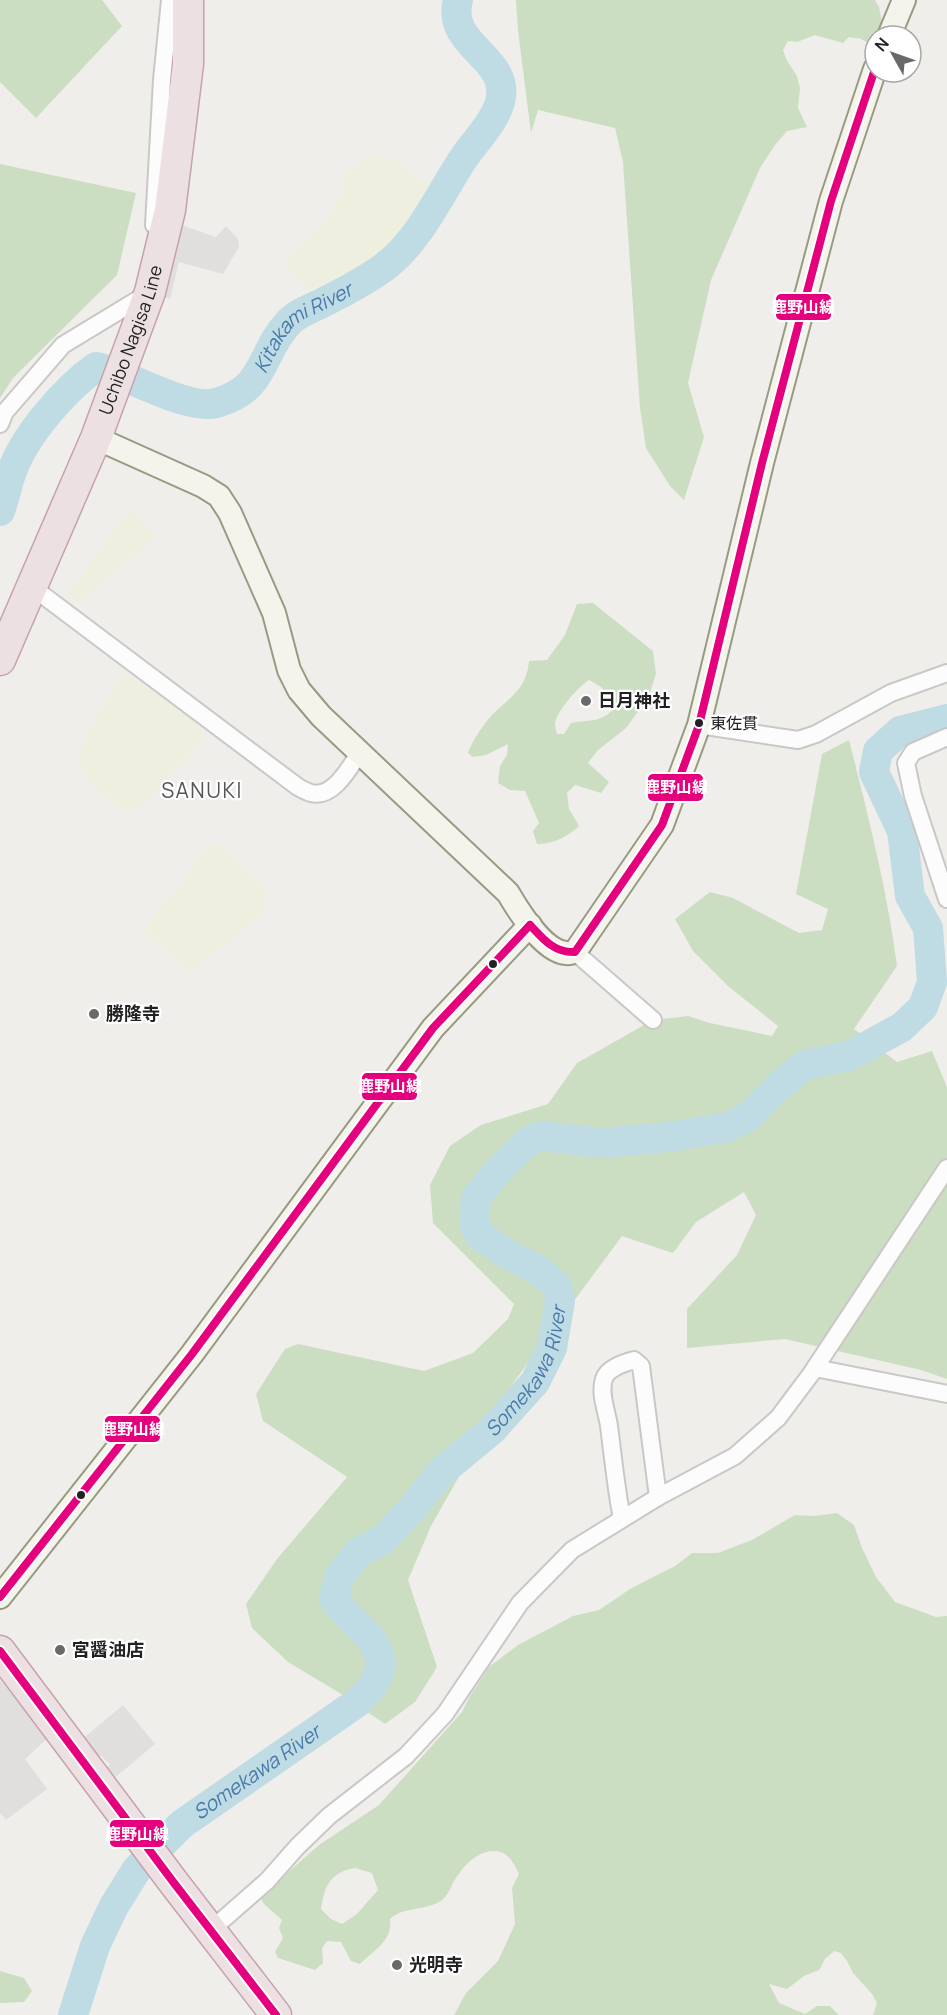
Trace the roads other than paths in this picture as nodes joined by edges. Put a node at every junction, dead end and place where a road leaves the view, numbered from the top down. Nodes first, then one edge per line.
1 (171, 0) edge
2 (188, 0) edge
3 (903, 0) edge
4 (894, 24) edge
5 (870, 84) edge
6 (163, 241) junction
7 (150, 291) junction
8 (0, 424) edge
9 (96, 438) junction
10 (32, 587) junction
11 (0, 660) edge
12 (947, 673) edge
13 (699, 725) junction
14 (947, 737) edge
15 (360, 752) junction
16 (947, 900) edge
17 (530, 925) junction
18 (575, 952) junction
19 (653, 1020) dead end
20 (947, 1168) edge
21 (815, 1368) junction
22 (947, 1394) edge
23 (658, 1497) junction
24 (622, 1519) junction
25 (0, 1597) edge
26 (0, 1651) edge
27 (211, 1930) junction
28 (276, 2015) edge

1 - 6 street
2 - 6 highway, Uchibo Nagisa Line
3 - 4 main road
5 - 13 main road
6 - 7 highway, Uchibo Nagisa Line
7 - 8 street
7 - 9 highway, Uchibo Nagisa Line
9 - 10 highway, Uchibo Nagisa Line
9 - 15 main road
10 - 11 highway, Uchibo Nagisa Line
10 - 15 street
12 - 13 street
13 - 18 main road
14 - 16 street
15 - 17 main road
17 - 18 main road
17 - 25 main road
18 - 19 street
20 - 21 street
21 - 22 street
21 - 23 street
23 - 24 street
23 - 24 street
24 - 27 street
26 - 27 highway
27 - 28 highway

